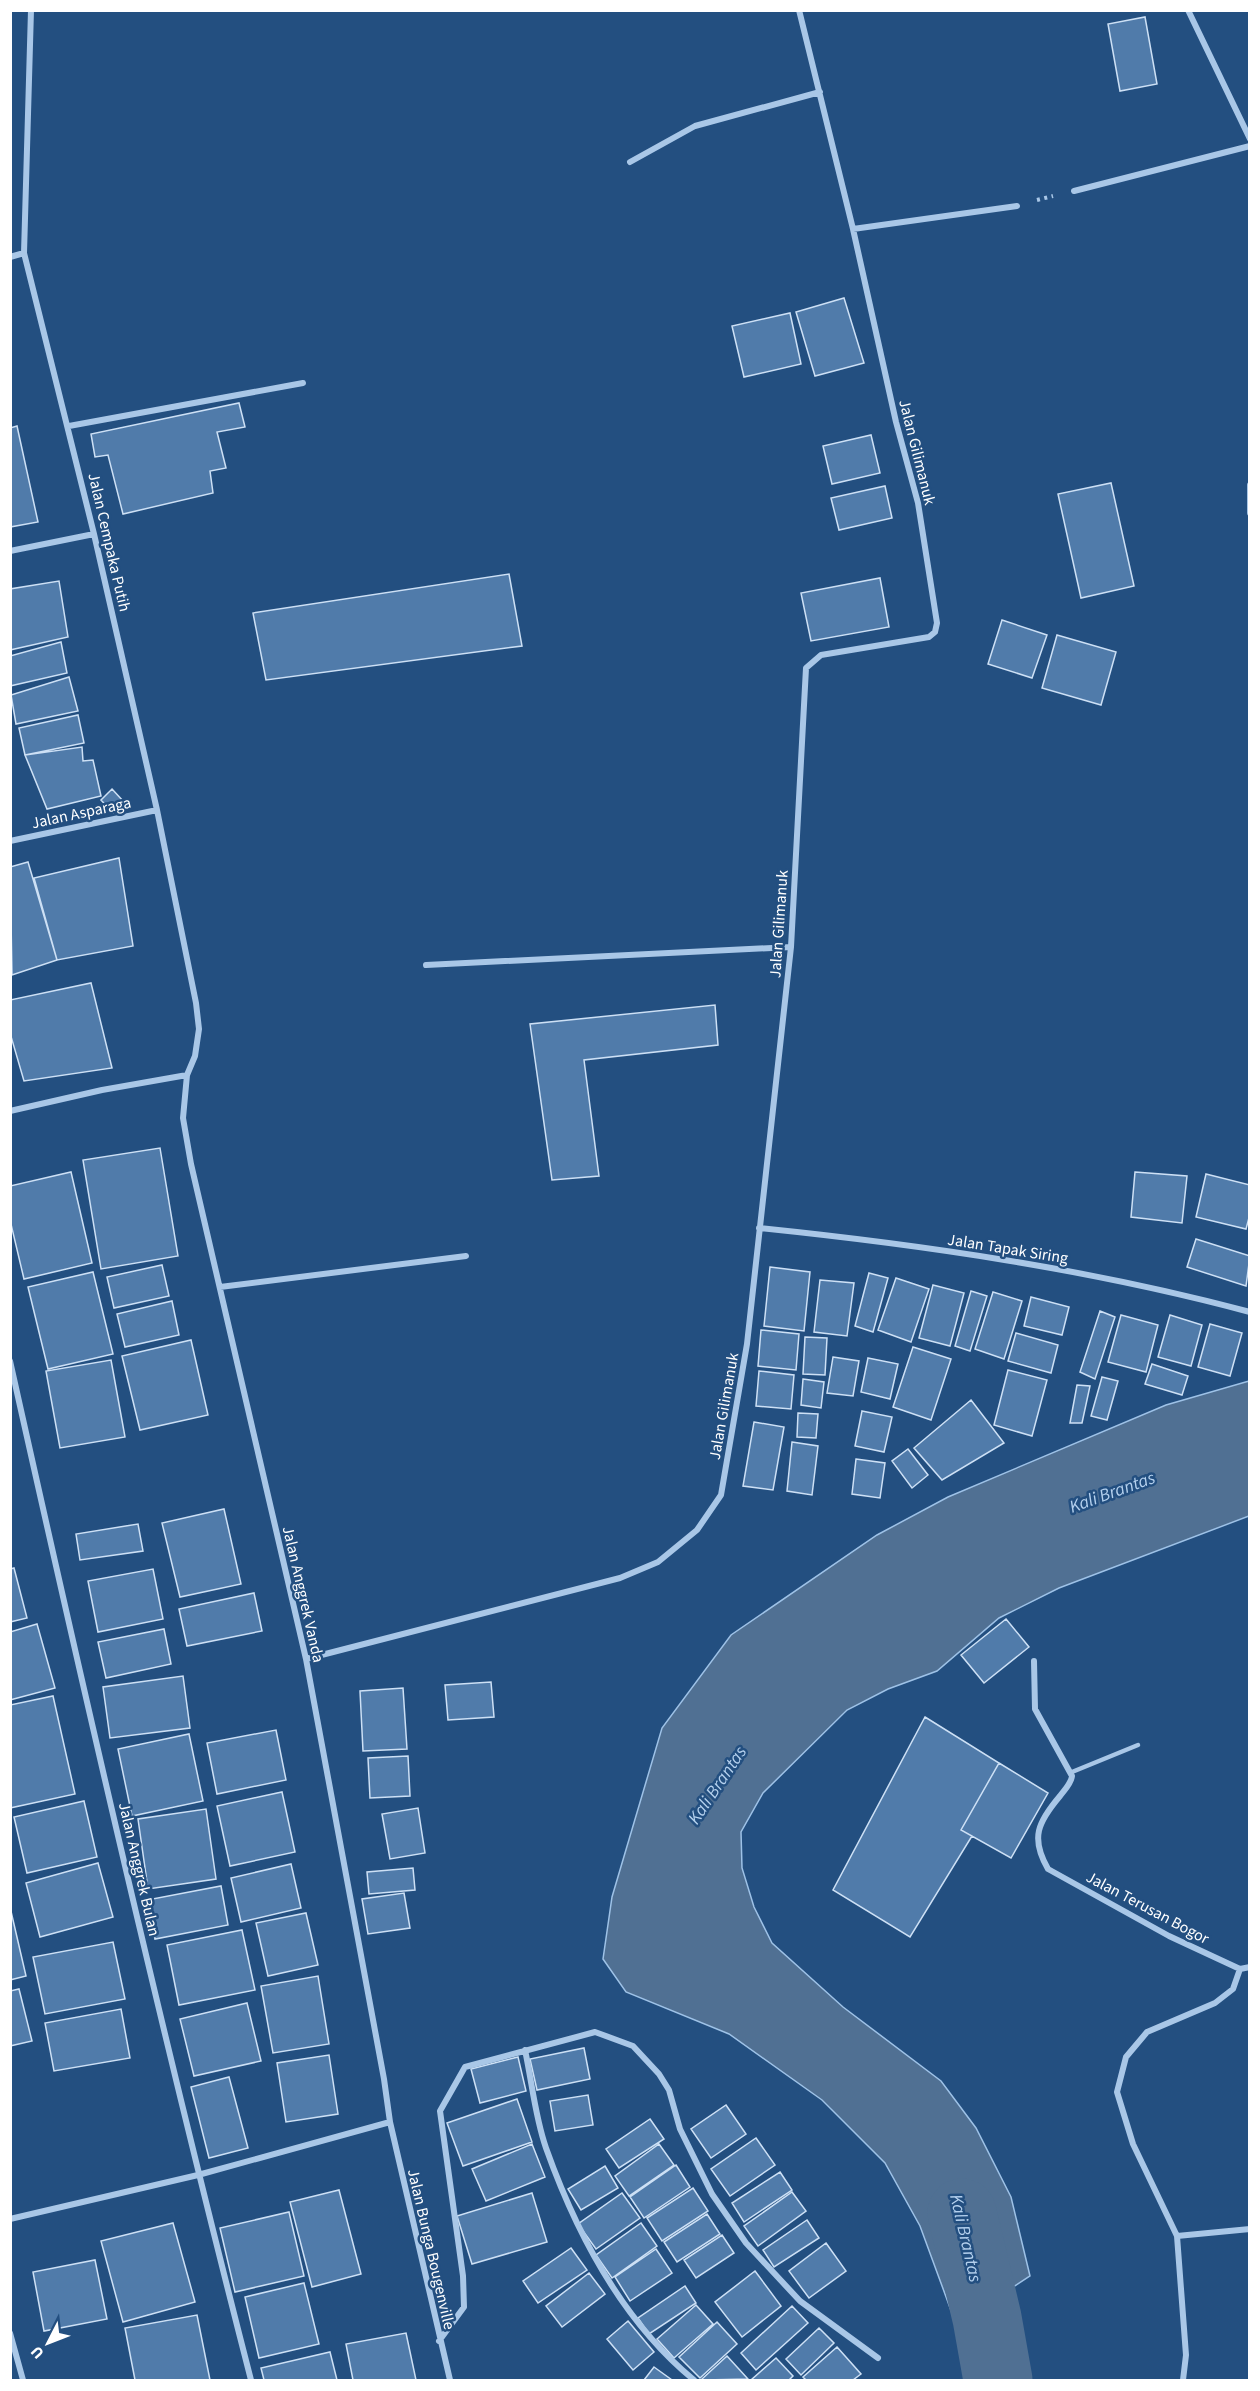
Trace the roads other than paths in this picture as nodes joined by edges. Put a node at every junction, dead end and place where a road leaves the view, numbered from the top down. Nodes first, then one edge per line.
1 (31, 10) edge
2 (799, 10) edge
3 (1188, 10) edge
4 (820, 92) junction
5 (1250, 139) edge
6 (1250, 146) edge
7 (630, 162) dead end
8 (1074, 190) road end
9 (1017, 206) road end
10 (853, 229) junction
11 (24, 253) junction
12 (10, 257) edge
13 (303, 382) dead end
14 (69, 426) junction
15 (1250, 485) edge
16 (1250, 513) edge
17 (94, 534) junction
18 (10, 551) edge
19 (157, 810) junction
20 (10, 841) edge
21 (791, 947) junction
22 (426, 965) dead end
23 (187, 1075) junction
24 (10, 1111) edge
25 (759, 1228) junction
26 (466, 1256) dead end
27 (220, 1287) junction
28 (1250, 1312) edge
29 (10, 1361) edge
30 (306, 1659) junction
31 (1034, 1661) dead end
32 (1138, 1745) dead end
33 (1072, 1772) junction
34 (1250, 1967) edge
35 (1240, 1969) junction
36 (525, 2050) junction
37 (390, 2122) junction
38 (198, 2175) junction
39 (10, 2219) edge
40 (1250, 2229) edge
41 (1177, 2236) junction
42 (10, 2333) edge
43 (439, 2341) junction
44 (878, 2358) dead end
45 (23, 2380) edge
46 (251, 2380) edge
47 (450, 2380) edge
48 (694, 2380) edge
49 (1183, 2380) edge

1 - 11 street, Jalan Cempaka Putih
2 - 4 street, Jalan Gilimanuk
3 - 5 street
4 - 7 street
4 - 10 street, Jalan Gilimanuk
6 - 8 street
9 - 10 street
10 - 21 street, Jalan Gilimanuk
11 - 12 street
11 - 14 street, Jalan Cempaka Putih
13 - 14 street
14 - 17 street, Jalan Cempaka Putih
15 - 16 street
17 - 18 street
17 - 19 street, Jalan Cempaka Putih
19 - 20 street, Jalan Asparaga
19 - 23 street, Jalan Cempaka Putih
21 - 22 street
21 - 25 street, Jalan Gilimanuk
23 - 24 street
23 - 27 street, Jalan Anggrek Vanda
25 - 28 street, Jalan Tapak Siring
25 - 30 street, Jalan Gilimanuk
26 - 27 street
27 - 30 street, Jalan Anggrek Vanda
29 - 38 street, Jalan Anggrek Bulan
30 - 37 street, Jalan Anggrek Vanda
31 - 33 street
32 - 33 lane
33 - 35 street, Jalan Terusan Bogor
34 - 35 street
35 - 41 street
36 - 43 street
36 - 44 street
36 - 48 street
37 - 38 street
37 - 43 street, Jalan Bunga Bougenville
38 - 39 street
38 - 46 street, Jalan Anggrek Bulan
40 - 41 street
41 - 49 street
42 - 45 street
43 - 47 street, Jalan Bunga Bougenville

